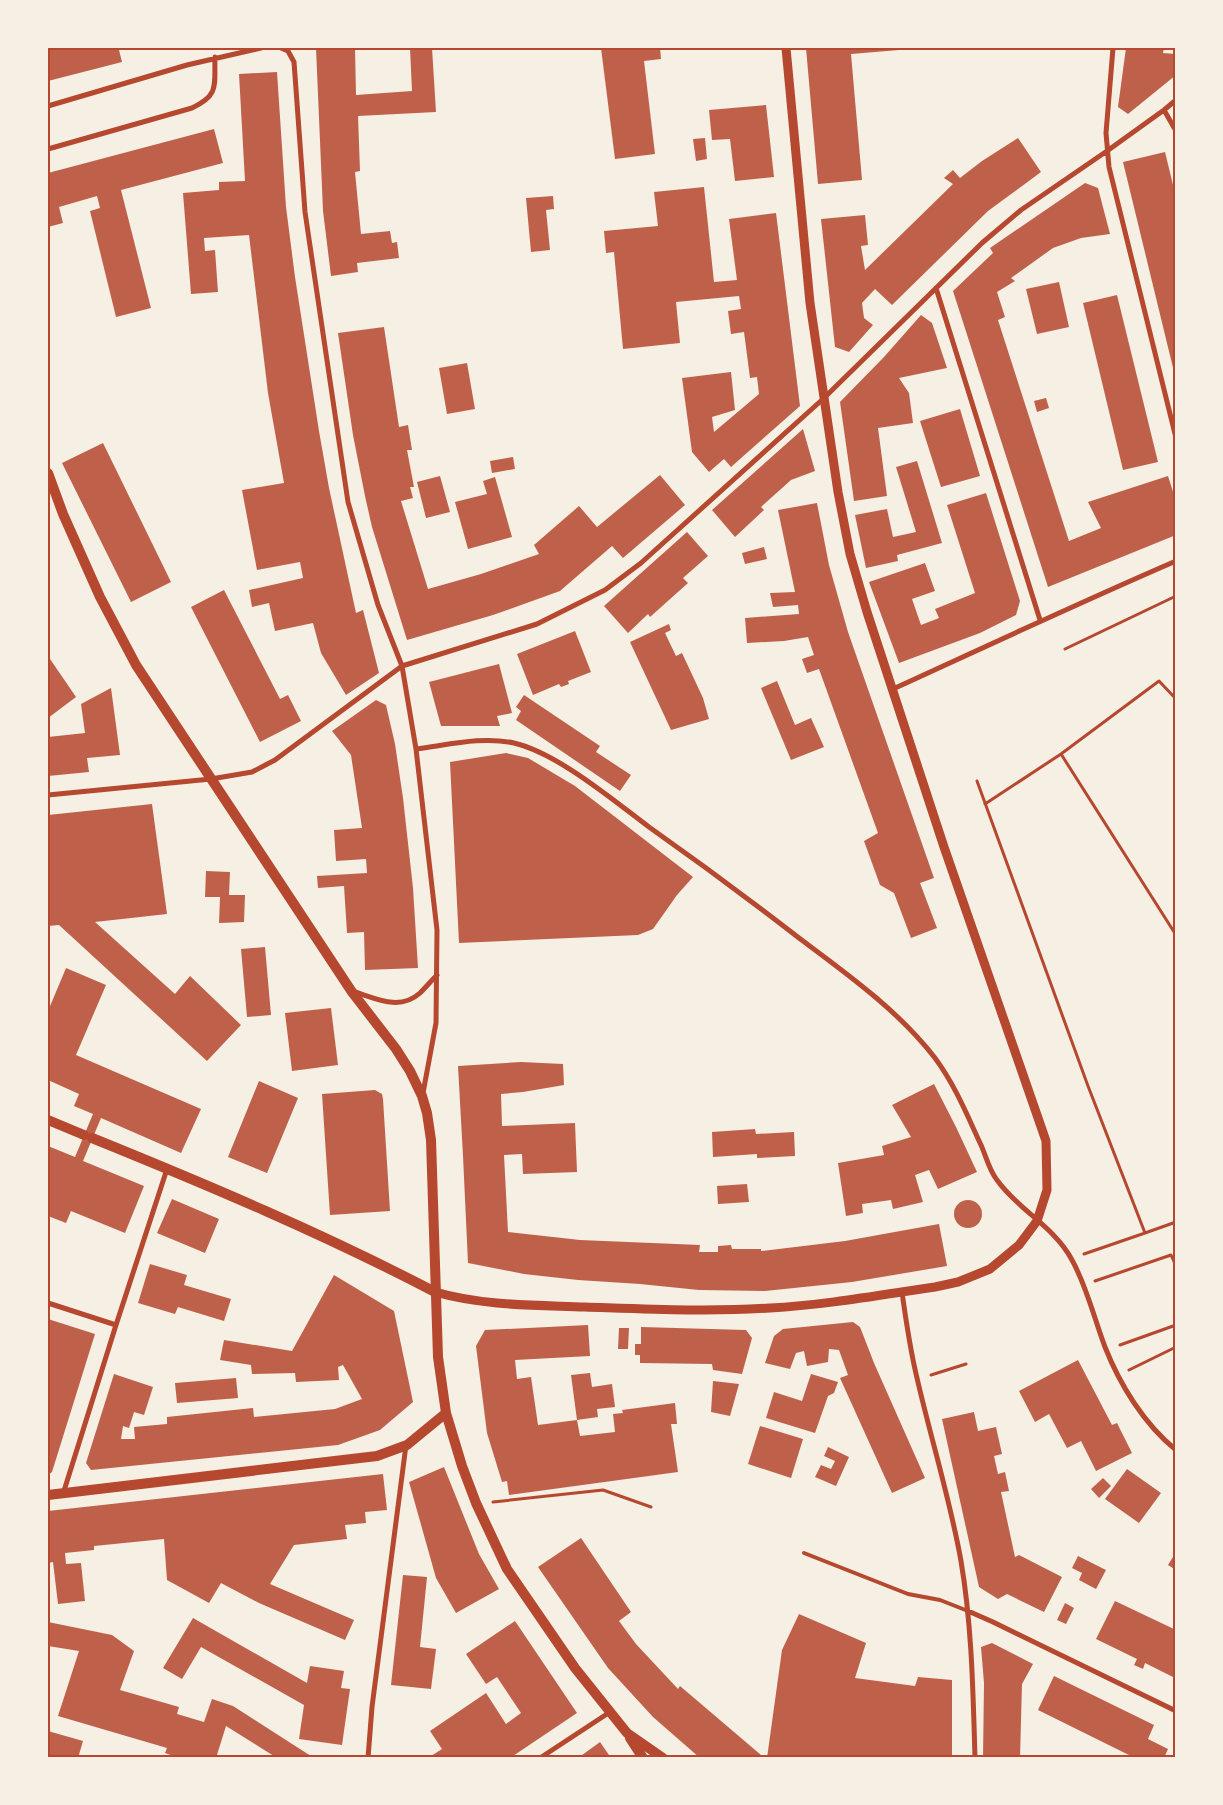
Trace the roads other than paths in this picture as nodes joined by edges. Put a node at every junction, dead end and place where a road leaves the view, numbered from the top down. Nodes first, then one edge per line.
1 (261, 48) edge
2 (282, 48) edge
3 (786, 48) edge
4 (1113, 48) edge
5 (215, 57) junction
6 (1176, 100) edge
7 (48, 106) edge
8 (1164, 110) junction
9 (1176, 131) edge
10 (48, 149) edge
11 (1107, 152) junction
12 (936, 288) junction
13 (823, 399) junction
14 (1176, 438) edge
15 (48, 473) edge
16 (1176, 560) edge
17 (1040, 620) junction
18 (402, 666) junction
19 (893, 689) junction
20 (416, 749) junction
21 (211, 779) junction
22 (48, 795) edge
23 (437, 976) junction
24 (352, 992) junction
25 (422, 1096) junction
26 (48, 1120) edge
27 (167, 1168) junction
28 (1037, 1221) junction
29 (435, 1292) junction
30 (902, 1292) junction
31 (48, 1303) edge
32 (116, 1325) junction
33 (446, 1413) junction
34 (406, 1445) junction
35 (1176, 1450) edge
36 (63, 1494) junction
37 (48, 1495) edge
38 (804, 1552) dead end
39 (968, 1611) junction
40 (610, 1711) junction
41 (1176, 1712) edge
42 (627, 1733) junction
43 (368, 1758) edge
44 (540, 1758) edge
45 (643, 1758) edge
46 (663, 1758) edge
47 (975, 1758) edge

1 - 5 street
2 - 18 street
3 - 13 street
4 - 11 street
5 - 7 street
5 - 10 street
6 - 8 street
8 - 9 street
8 - 11 street
11 - 12 street
11 - 14 street
12 - 13 street
12 - 17 street
13 - 18 street
13 - 19 street
15 - 21 main road
16 - 17 street
17 - 19 street
18 - 20 street
18 - 21 street
19 - 28 street
20 - 23 street
20 - 28 street
21 - 22 street
21 - 24 main road
23 - 24 street
23 - 25 street
24 - 25 main road
25 - 29 main road
26 - 27 main road
27 - 29 main road
27 - 32 street
28 - 30 street
28 - 35 street
29 - 30 street
29 - 33 main road
30 - 39 street
31 - 32 street
32 - 36 street
33 - 34 main road
33 - 40 main road
34 - 36 main road
34 - 43 street
36 - 37 main road
38 - 39 lane
39 - 41 street
39 - 47 street
40 - 42 main road
40 - 44 street
42 - 45 main road
42 - 46 main road

